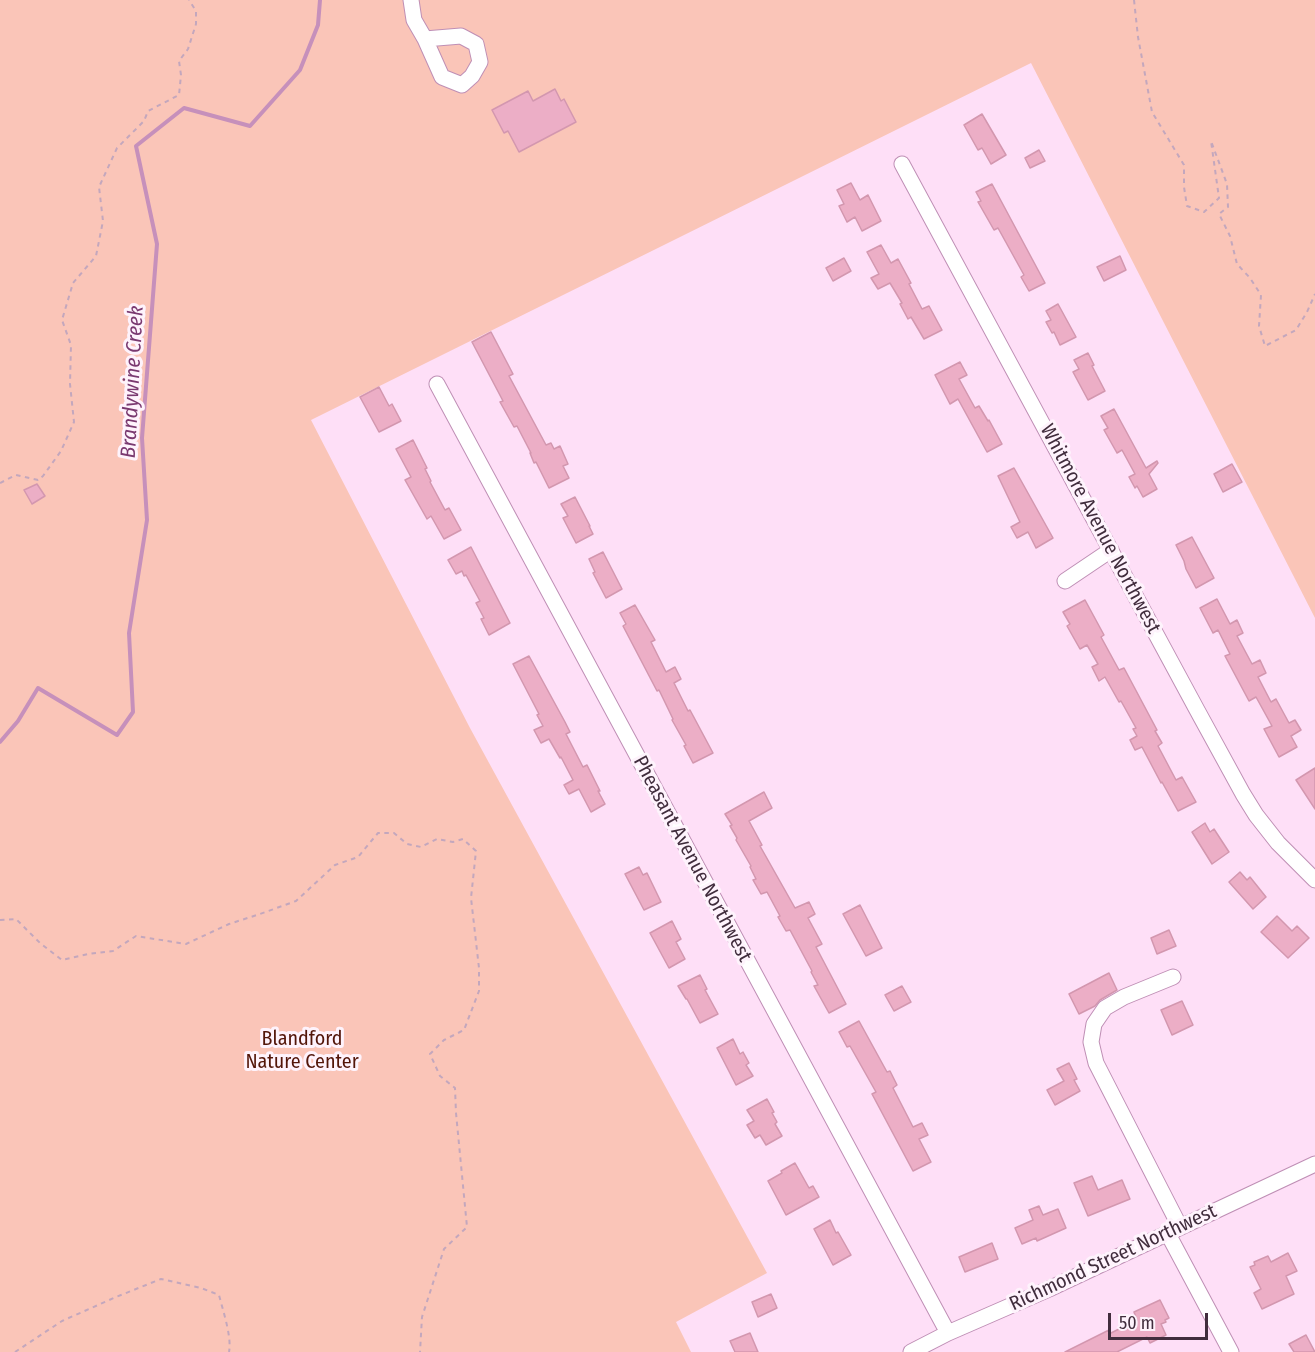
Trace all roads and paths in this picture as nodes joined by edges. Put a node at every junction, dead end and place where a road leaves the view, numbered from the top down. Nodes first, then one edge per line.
1 (189, 0) edge
2 (411, 0) edge
3 (1134, 0) edge
4 (425, 39) dead end
5 (903, 164) dead end
6 (1315, 294) edge
7 (437, 384) dead end
8 (0, 483) edge
9 (1111, 550) junction
10 (1065, 581) dead end
11 (1315, 880) edge
12 (0, 920) edge
13 (1173, 977) dead end
14 (1315, 1164) edge
15 (1174, 1231) junction
16 (948, 1333) junction
17 (15, 1352) edge
18 (229, 1352) edge
19 (420, 1352) edge
20 (911, 1352) edge
21 (1232, 1352) edge

1 - 8 path
2 - 4 street
3 - 6 path
5 - 9 street, Whitmore Avenue Northwest
7 - 16 street, Pheasant Avenue Northwest
9 - 10 street
9 - 11 street, Whitmore Avenue Northwest
12 - 19 path
13 - 15 street
14 - 15 street, Richmond Street Northwest
15 - 16 street, Richmond Street Northwest
15 - 21 street
16 - 20 street, Richmond Street Northwest
17 - 18 path

